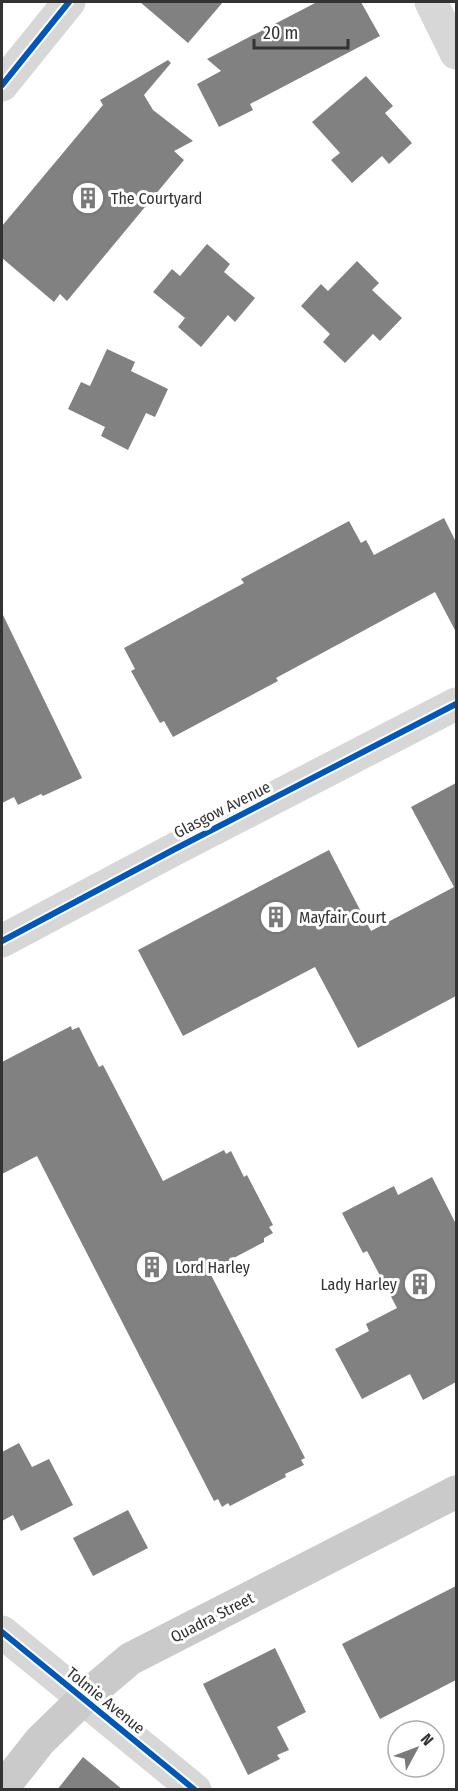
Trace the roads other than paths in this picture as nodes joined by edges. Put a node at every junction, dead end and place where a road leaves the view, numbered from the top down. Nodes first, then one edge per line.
1 (69, 2) edge
2 (431, 2) edge
3 (456, 53) edge
4 (2, 85) edge
5 (456, 704) edge
6 (2, 940) edge
7 (456, 1492) edge
8 (2, 1632) edge
9 (83, 1699) junction
10 (2, 1789) edge
11 (195, 1790) edge

1 - 4 street
2 - 3 street
5 - 6 street, Glasgow Avenue
7 - 9 main road, Quadra Street
8 - 9 street, Tolmie Avenue
9 - 10 main road, Quadra Street
9 - 11 street, Tolmie Avenue

